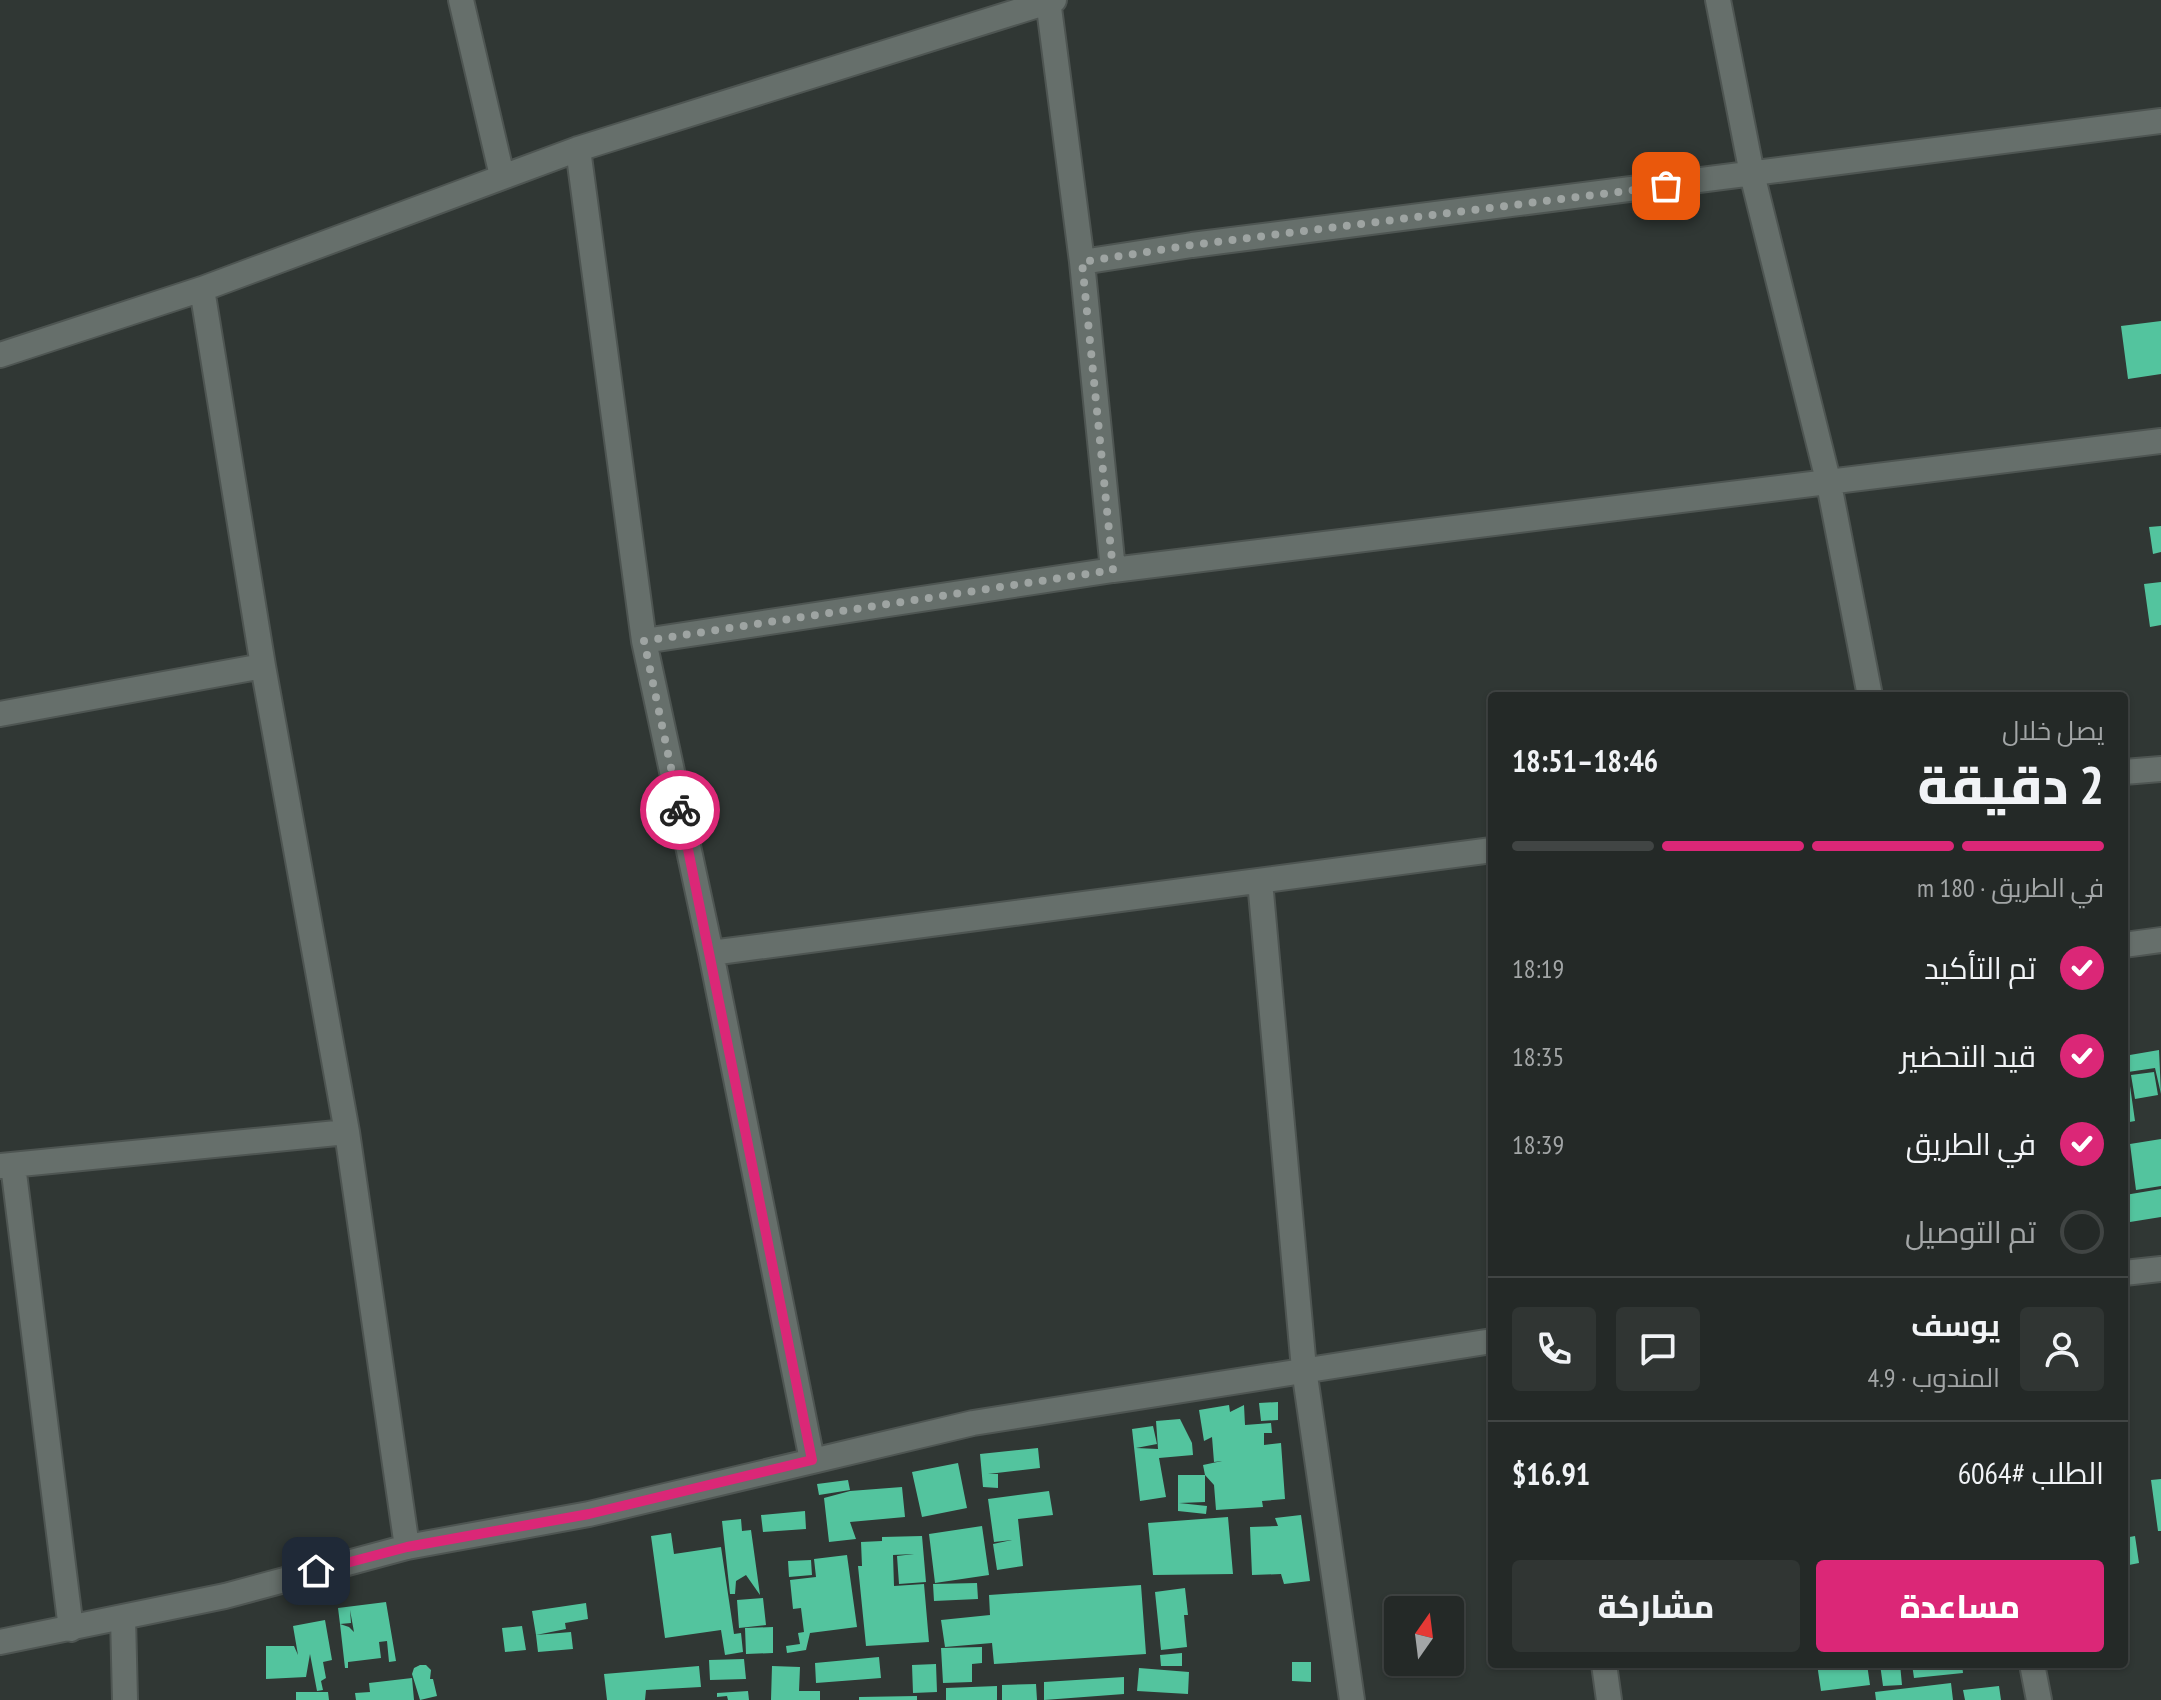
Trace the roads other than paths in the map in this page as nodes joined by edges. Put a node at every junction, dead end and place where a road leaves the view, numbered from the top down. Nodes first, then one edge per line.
1 (461, 0) edge
2 (1718, 0) edge
3 (1050, 1) edge
4 (2161, 121) edge
5 (578, 149) junction
6 (1752, 174) junction
7 (502, 176) junction
8 (1082, 262) junction
9 (202, 289) junction
10 (0, 355) edge
11 (2161, 441) edge
12 (1829, 484) junction
13 (1113, 570) junction
14 (644, 641) junction
15 (263, 666) junction
16 (1869, 692) edge
17 (0, 714) edge
18 (2161, 769) edge
19 (2128, 772) edge
20 (1488, 851) edge
21 (1260, 881) junction
22 (2161, 940) edge
23 (2128, 944) edge
24 (711, 953) junction
25 (347, 1132) junction
26 (7, 1166) edge
27 (2161, 1269) edge
28 (2128, 1273) edge
29 (1488, 1342) edge
30 (1304, 1369) junction
31 (812, 1460) junction
32 (407, 1547) junction
33 (123, 1617) junction
34 (71, 1629) junction
35 (0, 1642) edge
36 (1605, 1668) edge
37 (2033, 1668) edge
38 (125, 1700) edge
39 (1352, 1700) edge
40 (1609, 1700) edge
41 (2039, 1700) edge

1 - 7 street
2 - 6 street
3 - 5 street
3 - 8 street
4 - 6 street
5 - 7 street
5 - 14 street
6 - 8 street
6 - 12 street
7 - 9 street
8 - 13 street
9 - 10 street
9 - 15 street
11 - 12 street
12 - 13 street
12 - 16 street
13 - 14 street
14 - 24 street
15 - 17 street
15 - 25 street
18 - 19 street
20 - 21 street
21 - 24 street
21 - 30 street
22 - 23 street
24 - 31 street
25 - 26 street
25 - 32 street
26 - 34 street
27 - 28 street
29 - 30 street
30 - 31 street
30 - 39 street
31 - 32 street
32 - 33 street
33 - 34 street
33 - 38 street
34 - 35 street
36 - 40 street
37 - 41 street

